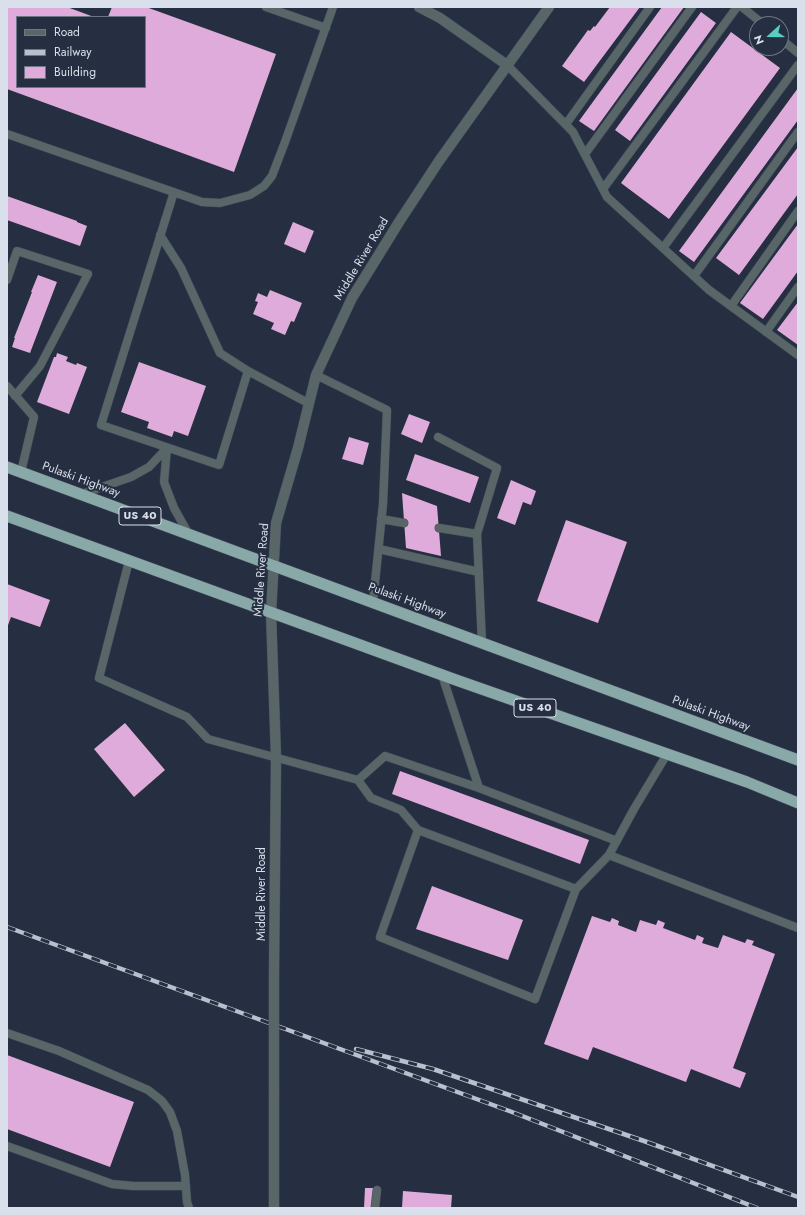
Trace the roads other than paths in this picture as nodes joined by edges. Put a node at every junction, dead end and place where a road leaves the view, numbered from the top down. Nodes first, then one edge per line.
1 (266, 7) edge
2 (333, 7) edge
3 (419, 7) edge
4 (549, 7) edge
5 (650, 7) edge
6 (692, 7) edge
7 (737, 7) edge
8 (742, 7) edge
9 (753, 16) edge
10 (326, 28) junction
11 (789, 46) edge
12 (798, 53) edge
13 (507, 65) junction
14 (798, 65) edge
15 (566, 124) junction
16 (798, 132) edge
17 (7, 134) edge
18 (585, 154) junction
19 (603, 189) junction
20 (174, 192) junction
21 (798, 211) edge
22 (160, 235) junction
23 (663, 248) junction
24 (694, 276) junction
25 (7, 280) edge
26 (798, 287) edge
27 (731, 306) junction
28 (766, 332) junction
29 (798, 355) edge
30 (248, 371) junction
31 (316, 375) junction
32 (7, 386) edge
33 (16, 396) junction
34 (308, 404) junction
35 (438, 437) dead end
36 (167, 448) junction
37 (7, 467) edge
38 (21, 472) junction
39 (82, 494) junction
40 (7, 516) edge
41 (381, 519) junction
42 (404, 523) dead end
43 (439, 528) dead end
44 (188, 533) junction
45 (477, 534) junction
46 (378, 549) junction
47 (129, 561) junction
48 (274, 565) junction
49 (479, 572) junction
50 (373, 602) junction
51 (271, 612) junction
52 (482, 643) junction
53 (442, 675) junction
54 (667, 754) junction
55 (276, 757) junction
56 (798, 760) edge
57 (358, 780) junction
58 (479, 788) junction
59 (798, 803) edge
60 (418, 830) junction
61 (617, 841) junction
62 (609, 855) junction
63 (576, 890) junction
64 (798, 928) edge
65 (7, 1033) edge
66 (7, 1146) edge
67 (186, 1186) junction
68 (377, 1190) dead end
69 (189, 1208) edge
70 (274, 1208) edge
71 (375, 1208) edge

1 - 10 lane
2 - 10 lane
3 - 13 street
4 - 13 street, Middle River Road
5 - 15 lane
6 - 18 lane
7 - 19 lane
8 - 9 lane
10 - 20 lane
11 - 12 lane
13 - 15 lane
13 - 31 street, Middle River Road
14 - 23 lane
15 - 18 lane
16 - 24 lane
17 - 20 lane
18 - 19 lane
19 - 23 lane
20 - 22 lane
21 - 27 lane
22 - 30 lane
22 - 36 lane
23 - 24 lane
24 - 27 lane
25 - 33 lane
26 - 28 lane
27 - 28 lane
28 - 29 lane
30 - 34 lane
30 - 36 lane
31 - 34 street, Middle River Road
31 - 41 lane
32 - 33 lane
33 - 38 lane
34 - 48 street, Middle River Road
35 - 45 lane
36 - 39 lane
36 - 44 lane
37 - 38 highway, Pulaski Highway / US 40
38 - 39 highway, Pulaski Highway / US 40
39 - 44 highway, Pulaski Highway / US 40
40 - 47 highway, US 40
41 - 42 lane
41 - 46 lane
43 - 45 lane
44 - 48 highway, Pulaski Highway / US 40
45 - 49 lane
46 - 49 lane
46 - 50 lane
47 - 51 highway, US 40
47 - 55 lane
48 - 50 highway, Pulaski Highway / US 40
48 - 51 street, Middle River Road
49 - 52 lane
50 - 52 highway, Pulaski Highway / US 40
51 - 53 highway, US 40
51 - 55 street, Middle River Road
52 - 56 highway, Pulaski Highway / US 40
53 - 54 highway, US 40
53 - 58 lane
54 - 59 highway, US 40
54 - 61 lane
55 - 57 lane
55 - 70 street, Middle River Road, bridge
57 - 58 lane
57 - 60 lane
58 - 61 lane
60 - 63 lane
60 - 63 lane
61 - 62 lane
62 - 63 lane
62 - 64 lane
65 - 67 lane
66 - 67 lane
67 - 69 lane
68 - 71 lane

